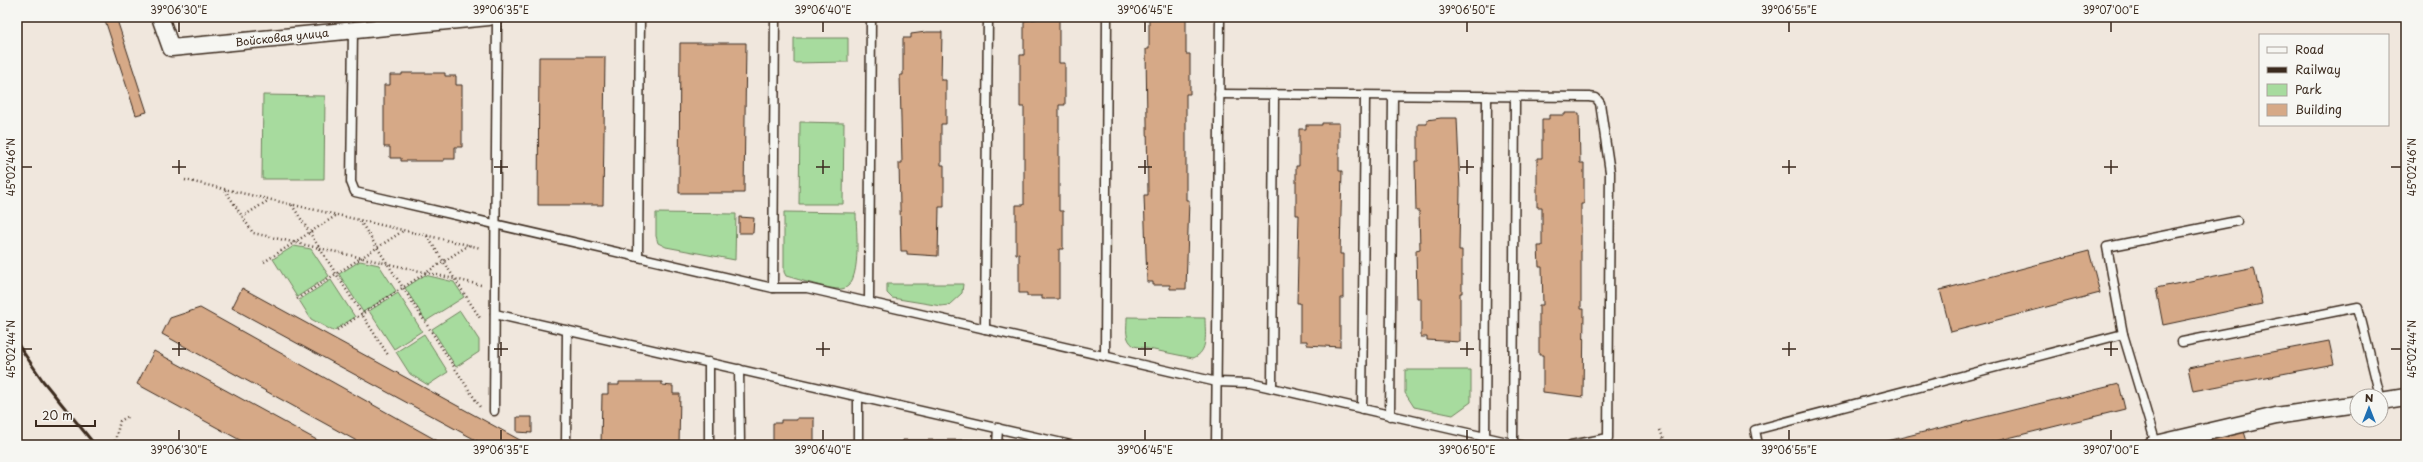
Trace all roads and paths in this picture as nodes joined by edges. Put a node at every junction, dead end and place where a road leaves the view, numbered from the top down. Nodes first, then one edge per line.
1 (160, 17) edge
2 (489, 17) edge
3 (497, 17) edge
4 (640, 17) edge
5 (775, 17) edge
6 (871, 17) edge
7 (988, 17) edge
8 (1108, 17) edge
9 (1220, 17) edge
10 (352, 30) junction
11 (1219, 94) junction
12 (1274, 95) junction
13 (1365, 96) junction
14 (1393, 96) junction
15 (1487, 96) junction
16 (1515, 97) junction
17 (185, 180) dead end
18 (225, 190) junction
19 (269, 200) junction
20 (292, 205) junction
21 (337, 215) junction
22 (242, 217) junction
23 (360, 220) junction
24 (2237, 221) dead end
25 (496, 225) junction
26 (404, 230) junction
27 (310, 233) junction
28 (427, 236) junction
29 (294, 243) junction
30 (469, 245) junction
31 (320, 248) junction
32 (377, 248) junction
33 (495, 251) junction
34 (638, 257) junction
35 (361, 258) junction
36 (264, 262) dead end
37 (444, 262) junction
38 (388, 264) junction
39 (426, 273) junction
40 (336, 274) junction
41 (455, 280) junction
42 (403, 288) junction
43 (495, 288) junction
44 (773, 288) junction
45 (297, 299) dead end
46 (869, 302) junction
47 (362, 314) junction
48 (495, 314) junction
49 (483, 322) dead end
50 (985, 329) junction
51 (337, 330) dead end
52 (567, 330) junction
53 (2123, 334) junction
54 (2182, 342) dead end
55 (388, 355) dead end
56 (1105, 356) junction
57 (709, 362) junction
58 (739, 370) junction
59 (1217, 382) junction
60 (1272, 388) junction
61 (2378, 388) edge
62 (858, 397) junction
63 (2406, 397) edge
64 (2389, 399) edge
65 (2349, 405) edge
66 (1362, 409) junction
67 (494, 411) joint
68 (129, 416) dead end
69 (1390, 416) junction
70 (998, 428) junction
71 (1660, 430) dead end
72 (1030, 436) junction
73 (1485, 441) edge
74 (566, 443) dead end
75 (1516, 444) edge
76 (114, 445) edge
77 (709, 445) edge
78 (740, 445) edge
79 (858, 445) edge
80 (998, 445) edge
81 (1030, 445) edge
82 (1071, 445) edge
83 (1216, 445) edge
84 (1571, 445) edge
85 (1666, 445) edge
86 (1758, 445) edge
87 (2154, 445) edge

1 - 10 street, Войсковая улица
2 - 10 street, Войсковая улица
3 - 25 lane
4 - 34 lane
5 - 44 lane
6 - 46 lane
7 - 50 lane
8 - 56 lane
9 - 11 lane
10 - 25 lane
11 - 12 lane
11 - 59 lane
12 - 13 lane
12 - 60 lane
13 - 14 lane
13 - 66 lane
14 - 15 lane
14 - 69 lane
15 - 16 lane
15 - 73 lane
16 - 75 lane
16 - 84 lane
17 - 18 path
18 - 19 path
18 - 22 path
19 - 20 path
19 - 22 path
20 - 21 path
20 - 27 path
21 - 23 path
21 - 27 path
22 - 29 path
23 - 26 path
23 - 32 path
24 - 53 lane
25 - 33 lane
25 - 34 lane
26 - 28 path
26 - 32 path
27 - 29 path
27 - 31 path
28 - 30 path
28 - 37 path
29 - 31 path
29 - 36 path
30 - 33 path
30 - 37 path
31 - 35 path
31 - 40 path
32 - 35 path
32 - 38 path
33 - 43 lane
34 - 44 lane
35 - 38 path
35 - 40 path
37 - 39 path
37 - 41 path
38 - 39 path
38 - 42 path
39 - 41 path
39 - 42 path
40 - 45 path
40 - 47 path
41 - 43 path
41 - 49 path
42 - 47 path
42 - 67 path
43 - 48 lane
44 - 46 lane
46 - 50 lane
47 - 51 path
47 - 55 path
48 - 52 lane
48 - 67 lane
50 - 56 lane
52 - 57 lane
52 - 74 lane
53 - 86 lane
53 - 87 lane
54 - 61 lane
56 - 59 lane
57 - 58 lane
57 - 77 lane
58 - 62 lane
58 - 78 lane
59 - 60 lane
59 - 83 lane
60 - 66 lane
62 - 70 lane
62 - 79 lane
63 - 64 street
65 - 87 street
66 - 69 lane
68 - 76 path
69 - 73 lane
70 - 72 lane
70 - 80 lane
71 - 85 path
72 - 81 lane
72 - 82 lane
73 - 75 lane

